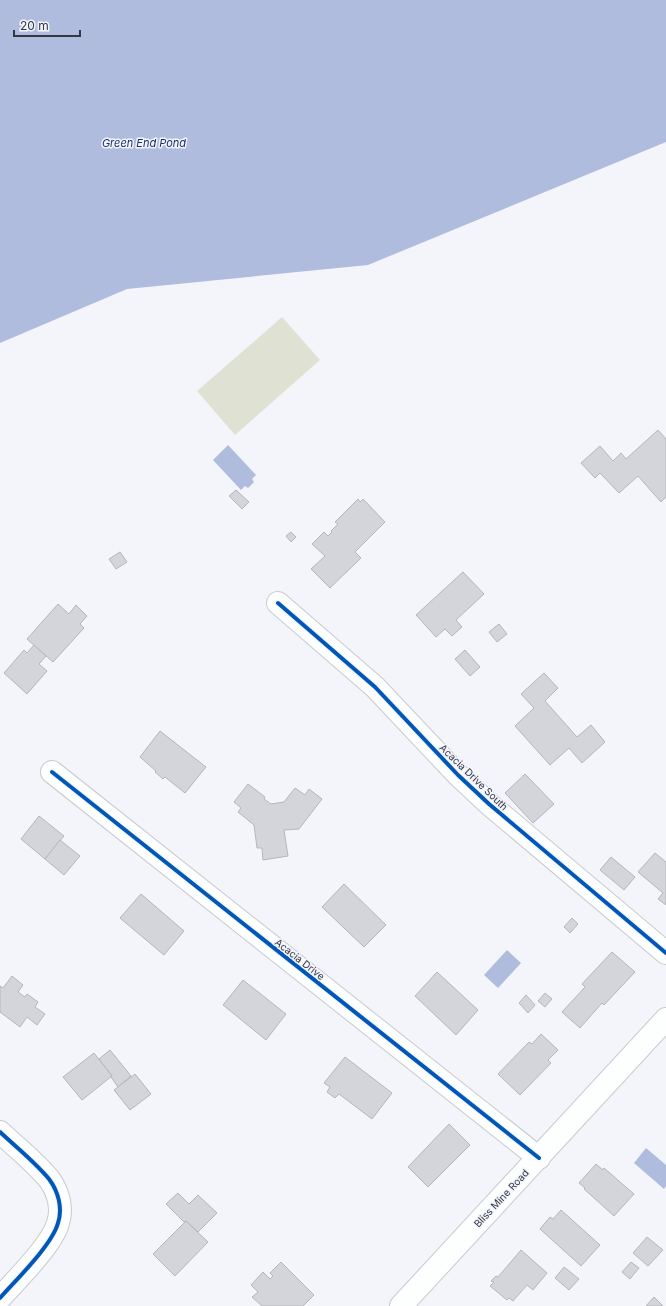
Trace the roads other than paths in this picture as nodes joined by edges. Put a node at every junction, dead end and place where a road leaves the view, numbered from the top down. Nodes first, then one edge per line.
1 (278, 603) dead end
2 (52, 772) dead end
3 (666, 953) edge
4 (666, 1019) edge
5 (0, 1132) edge
6 (539, 1158) junction
7 (0, 1298) edge
8 (401, 1306) edge

1 - 3 street, Acacia Drive South
2 - 6 street, Acacia Drive
4 - 6 street, Bliss Mine Road
5 - 7 street
6 - 8 street, Bliss Mine Road

